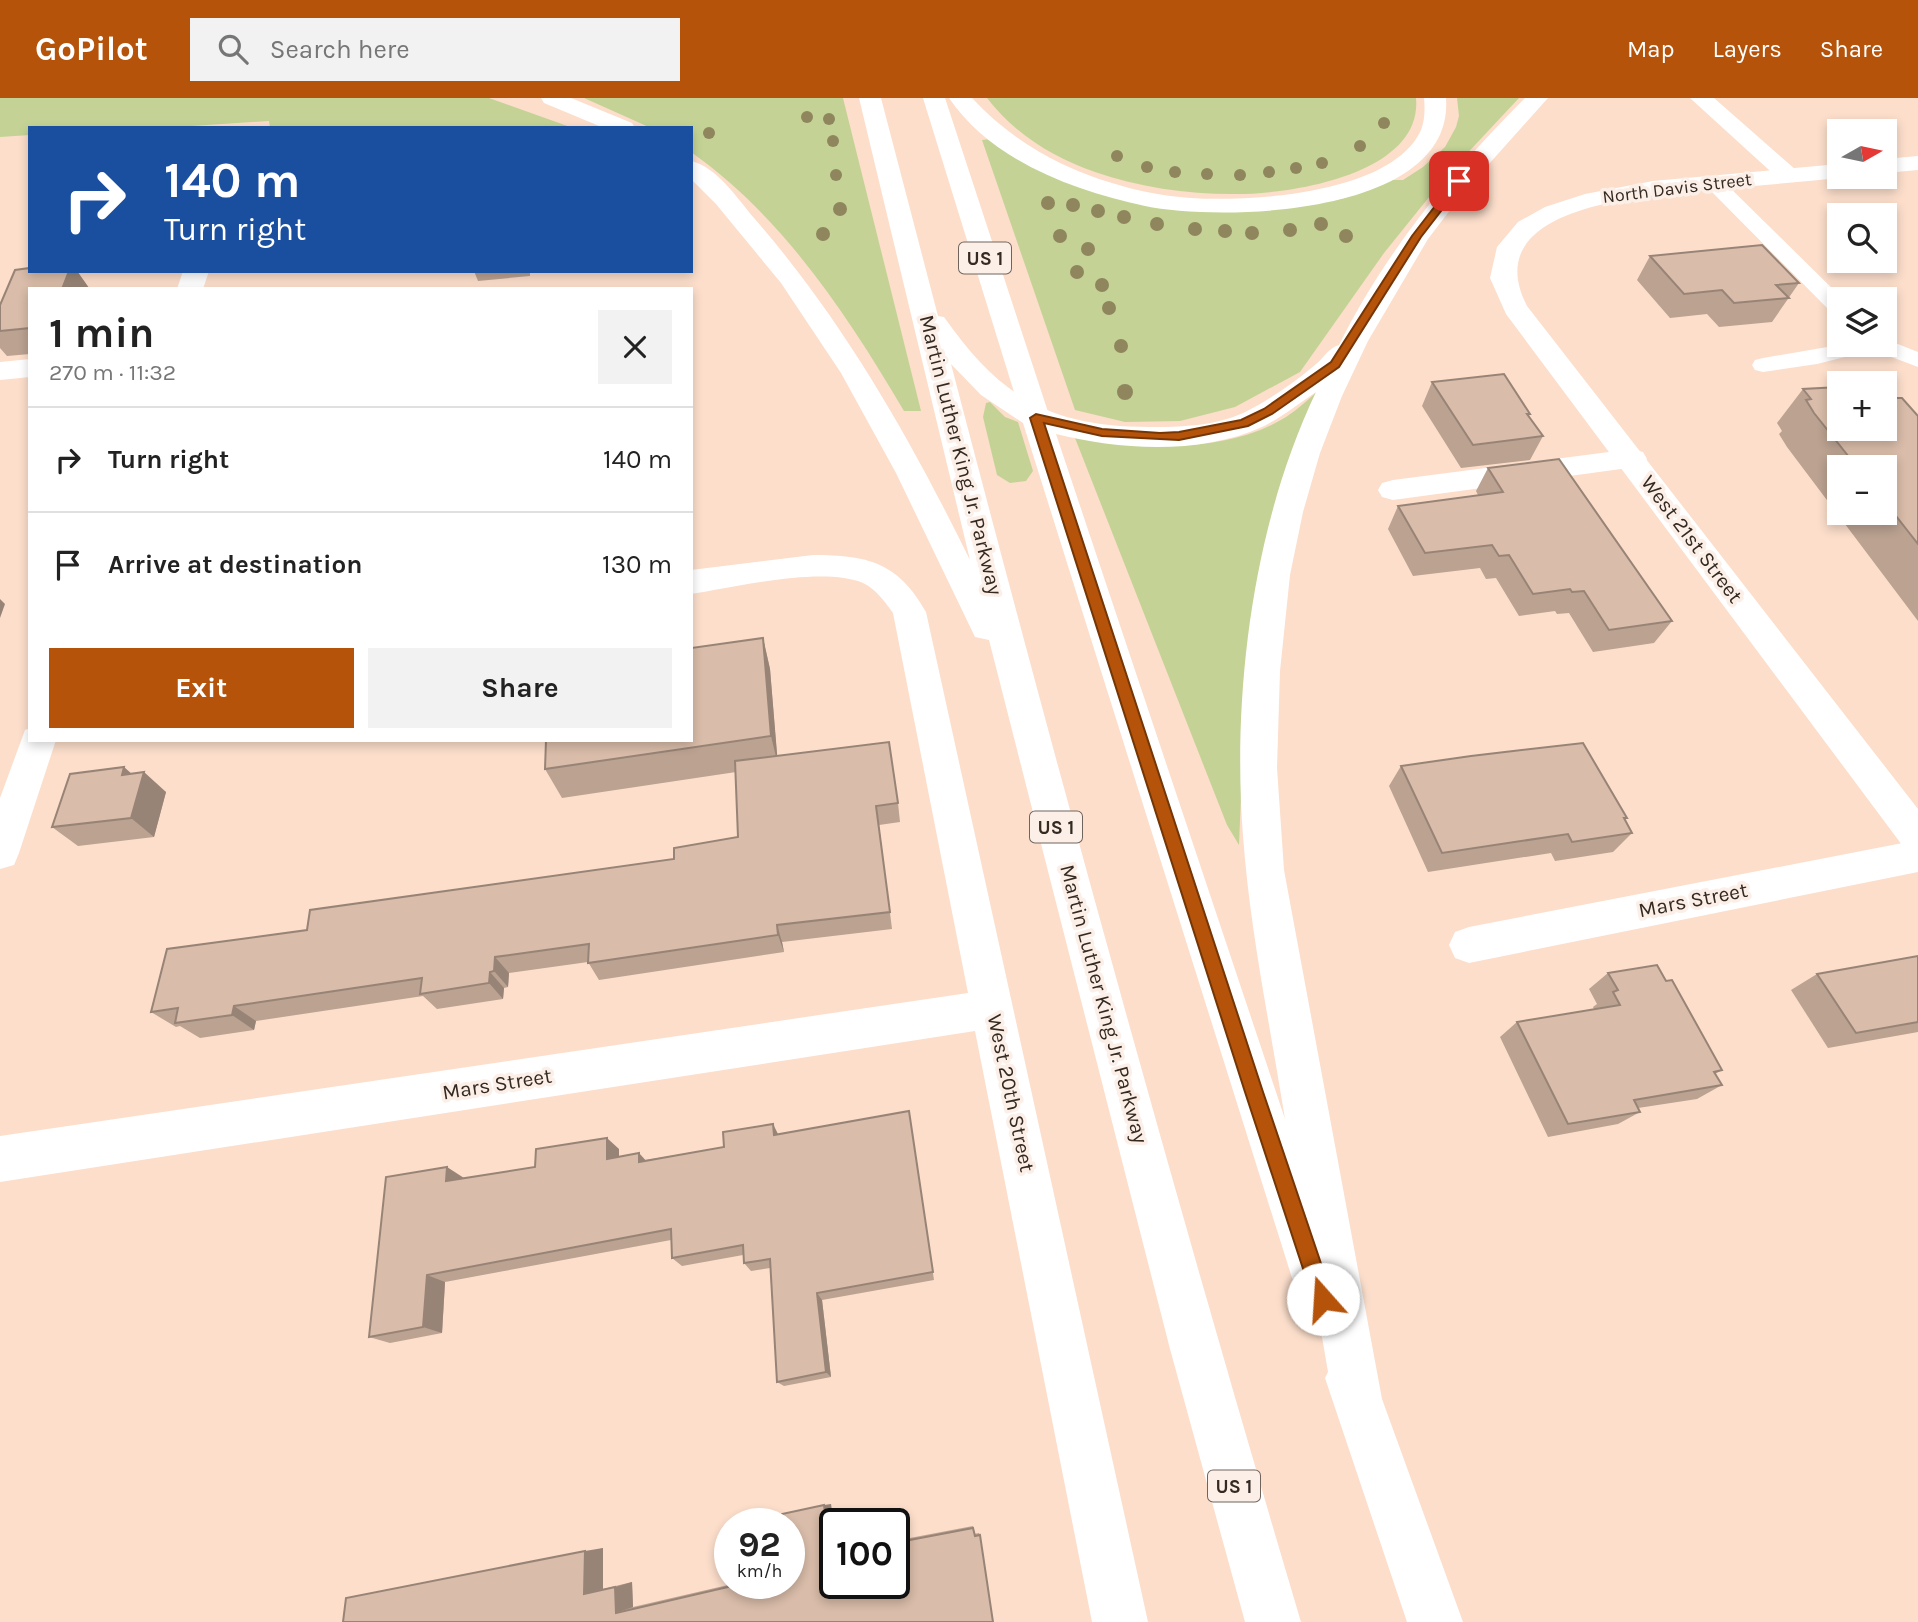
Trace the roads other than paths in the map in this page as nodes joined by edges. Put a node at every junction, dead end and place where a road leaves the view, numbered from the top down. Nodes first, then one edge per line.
1 (552, 98) edge
2 (870, 98) edge
3 (934, 98) edge
4 (960, 98) edge
5 (1435, 98) edge
6 (1537, 98) edge
7 (1701, 98) edge
8 (619, 126) edge
9 (1918, 163) edge
10 (1897, 165) edge
11 (693, 170) edge
12 (1827, 172) edge
13 (1788, 175) junction
14 (1713, 182) junction
15 (1522, 232) joint
16 (1827, 295) edge
17 (923, 303) junction
18 (1369, 312) junction
19 (1897, 351) edge
20 (1827, 354) edge
21 (1918, 360) edge
22 (1763, 365) dead end
23 (28, 368) edge
24 (0, 371) edge
25 (1036, 418) junction
26 (1632, 459) junction
27 (1394, 490) dead end
28 (693, 582) edge
29 (1023, 706) junction
30 (37, 742) edge
31 (1918, 838) edge
32 (0, 853) edge
33 (1918, 856) edge
34 (1469, 945) dead end
35 (993, 1009) junction
36 (0, 1159) edge
37 (1358, 1403) junction
38 (1120, 1622) edge
39 (1273, 1622) edge
40 (1435, 1622) edge

1 - 8 main road
2 - 17 main road, Martin Luther King Jr. Parkway / US 1
3 - 25 main road, US 1
4 - 5 main road
6 - 18 main road
7 - 13 main road
9 - 10 main road
11 - 29 main road
12 - 13 main road, North Davis Street
13 - 14 main road, North Davis Street
14 - 15 main road, North Davis Street
14 - 16 lane
15 - 26 main road, West 21st Street
17 - 25 main road
17 - 29 main road, Martin Luther King Jr. Parkway / US 1
18 - 25 main road
18 - 37 main road
19 - 21 lane
20 - 22 lane
23 - 24 main road
25 - 37 main road, US 1
26 - 27 main road
26 - 31 main road, West 21st Street
28 - 35 main road, West 20th Street
29 - 39 main road, Martin Luther King Jr. Parkway / US 1
30 - 32 main road
33 - 34 main road, Mars Street
35 - 36 main road, Mars Street
35 - 38 main road, West 20th Street
37 - 40 main road, US 1

